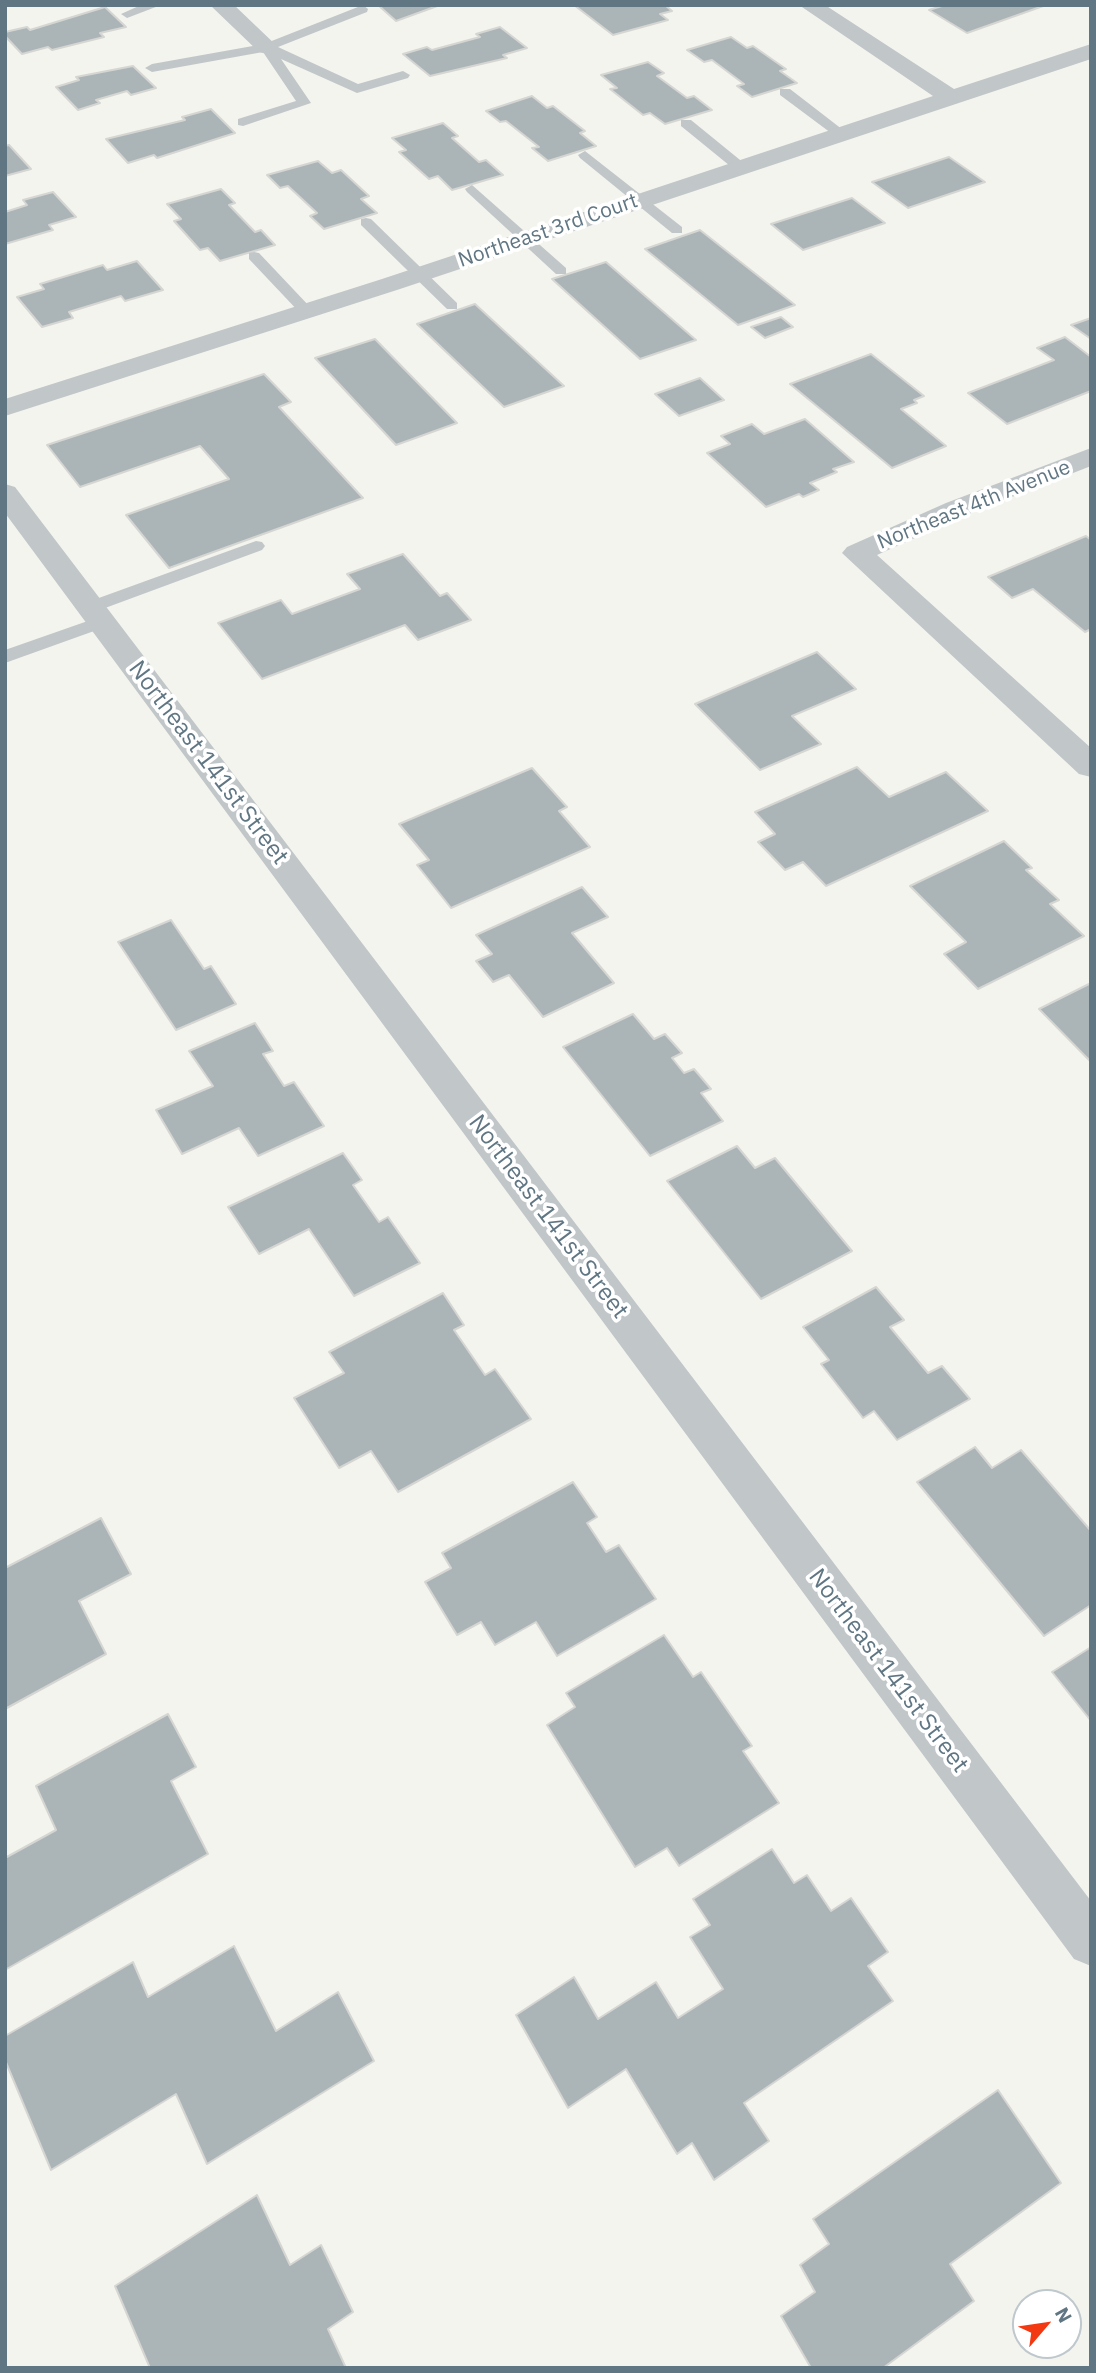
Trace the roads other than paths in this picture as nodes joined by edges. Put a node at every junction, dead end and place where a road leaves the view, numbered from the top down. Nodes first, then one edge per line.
1 (155, 5) edge
2 (221, 5) edge
3 (810, 5) edge
4 (362, 9) dead end
5 (127, 14) dead end
6 (267, 47) junction
7 (1091, 51) edge
8 (152, 68) dead end
9 (403, 75) dead end
10 (785, 92) dead end
11 (949, 96) junction
12 (243, 122) dead end
13 (686, 123) dead end
14 (840, 133) junction
15 (585, 155) dead end
16 (740, 166) junction
17 (472, 189) dead end
18 (640, 200) junction
19 (366, 222) dead end
20 (677, 230) dead end
21 (526, 238) junction
22 (254, 256) dead end
23 (561, 271) dead end
24 (419, 274) junction
25 (452, 306) dead end
26 (306, 311) junction
27 (5, 408) edge
28 (1091, 456) edge
29 (5, 493) edge
30 (256, 546) dead end
31 (97, 614) junction
32 (5, 657) edge
33 (1091, 766) edge
34 (1091, 1942) edge

1 - 5 lane
2 - 6 street
3 - 11 street
4 - 6 lane
6 - 8 lane
6 - 9 lane
6 - 12 lane
7 - 11 street, Northeast 3rd Court
10 - 14 lane
11 - 14 street, Northeast 3rd Court
13 - 16 lane
14 - 16 street, Northeast 3rd Court
15 - 18 lane
16 - 18 street, Northeast 3rd Court
17 - 21 lane
18 - 20 lane
18 - 21 street, Northeast 3rd Court
19 - 24 lane
21 - 23 lane
21 - 24 street, Northeast 3rd Court
22 - 26 lane
24 - 25 lane
24 - 26 street, Northeast 3rd Court
26 - 27 street, Northeast 3rd Court
28 - 33 street, Northeast 4th Avenue
29 - 31 street, Northeast 141st Street
30 - 31 lane
31 - 32 lane
31 - 34 street, Northeast 141st Street

